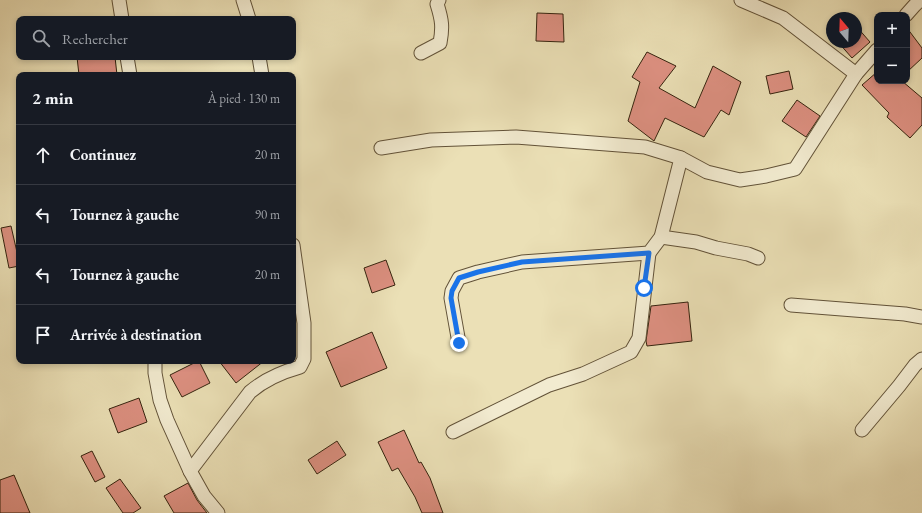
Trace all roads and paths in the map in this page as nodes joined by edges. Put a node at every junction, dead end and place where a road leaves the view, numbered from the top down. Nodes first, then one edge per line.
1 (119, 0) edge
2 (243, 0) edge
3 (439, 0) edge
4 (741, 0) edge
5 (920, 0) edge
6 (779, 10) dead end
7 (909, 12) edge
8 (122, 16) edge
9 (248, 16) edge
10 (421, 53) dead end
11 (874, 53) edge
12 (128, 60) edge
13 (260, 60) edge
14 (130, 72) edge
15 (262, 72) edge
16 (856, 74) junction
17 (381, 148) dead end
18 (681, 158) junction
19 (661, 237) junction
20 (649, 253) junction
21 (758, 258) dead end
22 (296, 267) edge
23 (791, 305) dead end
24 (922, 318) edge
25 (459, 343) dead end
26 (922, 359) edge
27 (155, 364) edge
28 (862, 430) dead end
29 (453, 432) dead end
30 (190, 471) junction
31 (218, 513) edge

1 - 8 street
2 - 9 street
3 - 10 street
4 - 16 street
5 - 7 street
6 - 16 street
11 - 16 street
12 - 14 street
13 - 15 street
16 - 18 street
17 - 18 street
18 - 19 street
19 - 20 street
19 - 21 street
20 - 25 street
20 - 29 street
22 - 30 street
23 - 24 street
26 - 28 street
27 - 30 street
30 - 31 street

